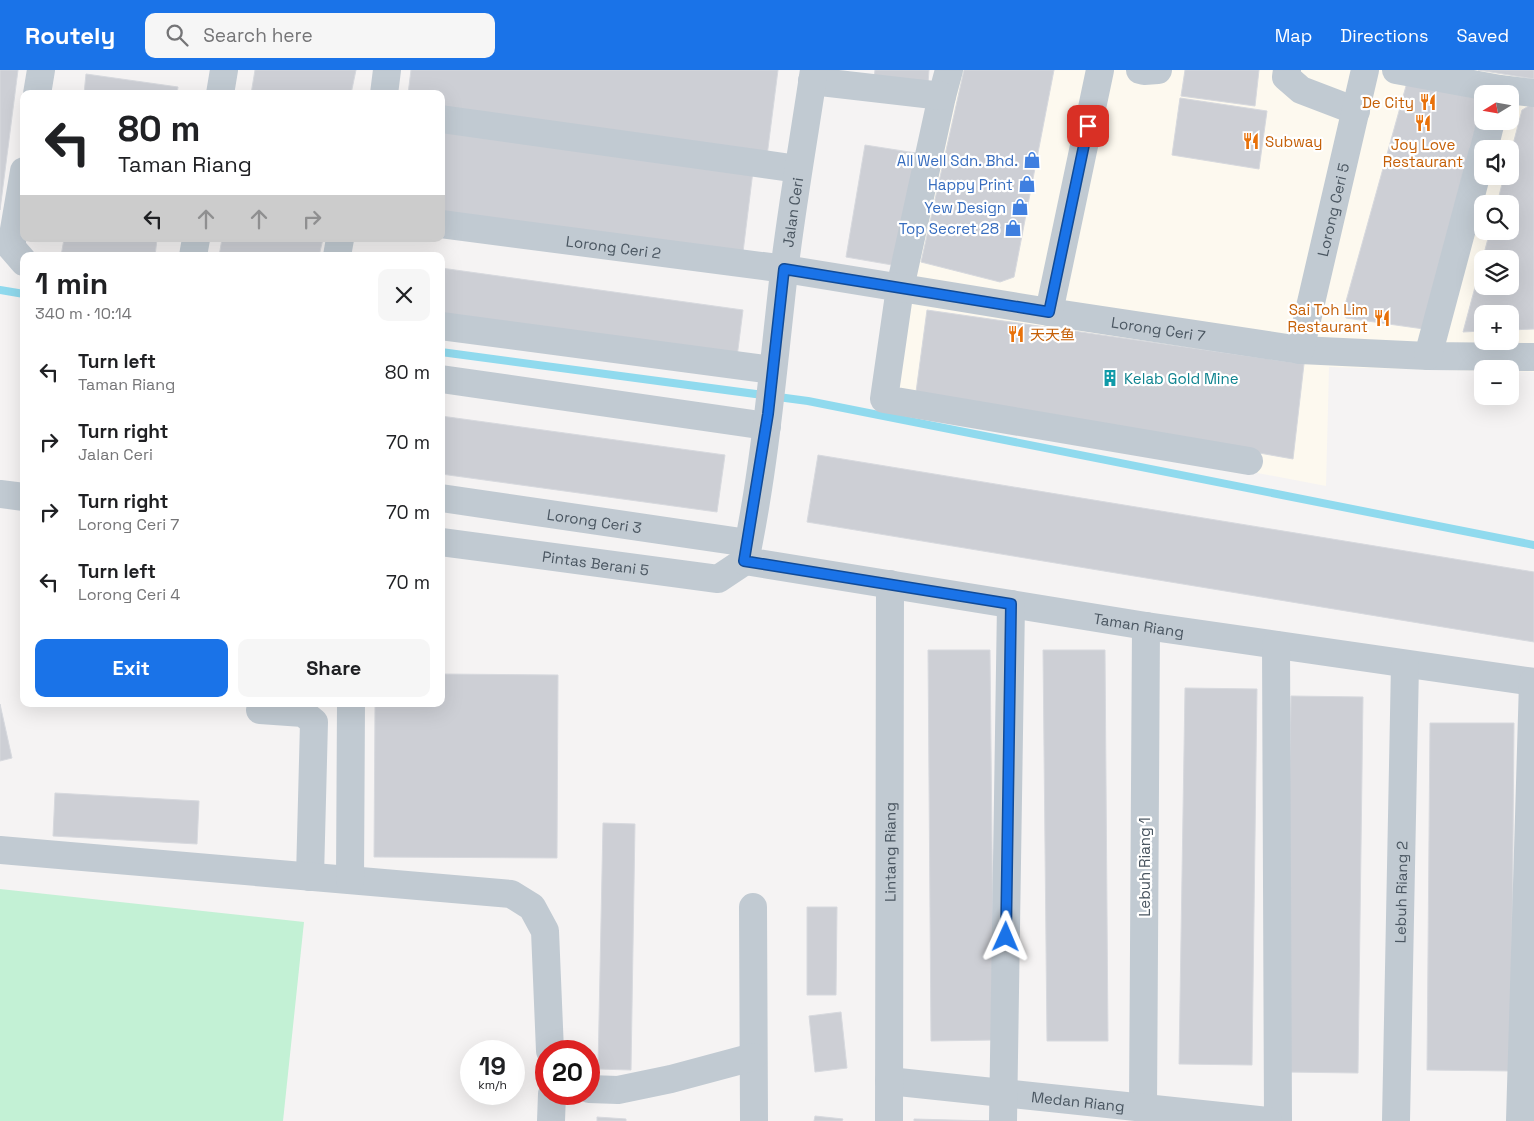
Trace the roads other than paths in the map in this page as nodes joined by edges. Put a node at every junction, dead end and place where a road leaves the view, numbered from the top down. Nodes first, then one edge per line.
1 (41, 70) edge
2 (224, 70) edge
3 (388, 70) edge
4 (1100, 70) edge
5 (1140, 70) edge
6 (1158, 70) edge
7 (1288, 70) edge
8 (1365, 70) edge
9 (1396, 70) edge
10 (813, 75) edge
11 (945, 83) edge
12 (1474, 86) edge
13 (38, 90) edge
14 (221, 90) edge
15 (385, 90) edge
16 (1519, 92) edge
17 (1534, 93) edge
18 (1356, 111) junction
19 (445, 120) edge
20 (798, 169) junction
21 (1474, 184) edge
22 (20, 194) edge
23 (445, 225) edge
24 (20, 257) edge
25 (784, 269) junction
26 (900, 288) junction
27 (1049, 312) junction
28 (445, 327) edge
29 (1300, 350) junction
30 (1428, 356) junction
31 (1534, 357) edge
32 (772, 376) junction
33 (445, 380) edge
34 (768, 420) junction
35 (1249, 461) dead end
36 (0, 494) edge
37 (20, 496) edge
38 (445, 499) edge
39 (445, 543) edge
40 (746, 552) junction
41 (890, 584) junction
42 (1011, 604) junction
43 (1146, 626) junction
44 (1276, 645) junction
45 (1405, 664) junction
46 (1534, 682) edge
47 (351, 707) edge
48 (260, 710) dead end
49 (0, 850) edge
50 (310, 877) junction
51 (350, 880) junction
52 (753, 907) dead end
53 (550, 1040) edge
54 (753, 1057) junction
55 (889, 1080) junction
56 (600, 1089) edge
57 (1004, 1093) junction
58 (552, 1105) edge
59 (1150, 1114) edge
60 (551, 1121) edge
61 (754, 1121) edge
62 (889, 1121) edge
63 (1003, 1121) edge
64 (1268, 1121) edge
65 (1278, 1121) edge
66 (1396, 1121) edge
67 (1520, 1121) edge

1 - 13 street
2 - 14 street
3 - 15 street
4 - 27 street
5 - 6 street
7 - 18 street
8 - 18 street, Lorong Ceri 5
9 - 12 street
10 - 11 street
10 - 20 street, Jalan Ceri
11 - 26 street
16 - 17 street
18 - 29 street, Lorong Ceri 5
19 - 20 street
20 - 25 street, Jalan Ceri
21 - 30 street
22 - 24 street
23 - 25 street, Lorong Ceri 2
25 - 26 street, Lorong Ceri 7
25 - 32 street, Jalan Ceri
26 - 27 street, Lorong Ceri 7
26 - 35 street
27 - 29 street, Lorong Ceri 7
28 - 32 street
29 - 30 street, Lorong Ceri 7
30 - 31 street, Lorong Ceri 7
32 - 34 street, Jalan Ceri
33 - 34 street
34 - 40 street, Jalan Ceri
36 - 37 street
38 - 40 street, Lorong Ceri 3
39 - 40 street, Pintas Berani 5
40 - 41 street, Taman Riang
41 - 42 street, Taman Riang
41 - 55 street, Lintang Riang
42 - 43 street, Taman Riang
42 - 57 street
43 - 44 street, Taman Riang
43 - 59 street, Lebuh Riang 1
44 - 45 street, Taman Riang
44 - 65 street
45 - 46 street, Taman Riang
45 - 66 street, Lebuh Riang 2
46 - 67 street
47 - 51 street
48 - 50 street
49 - 50 street
50 - 51 street
51 - 53 street
52 - 54 street
54 - 56 street
54 - 61 street
55 - 57 street, Medan Riang
55 - 62 street, Lintang Riang
57 - 59 street, Medan Riang
57 - 63 street
58 - 60 street
59 - 64 street, Medan Riang

